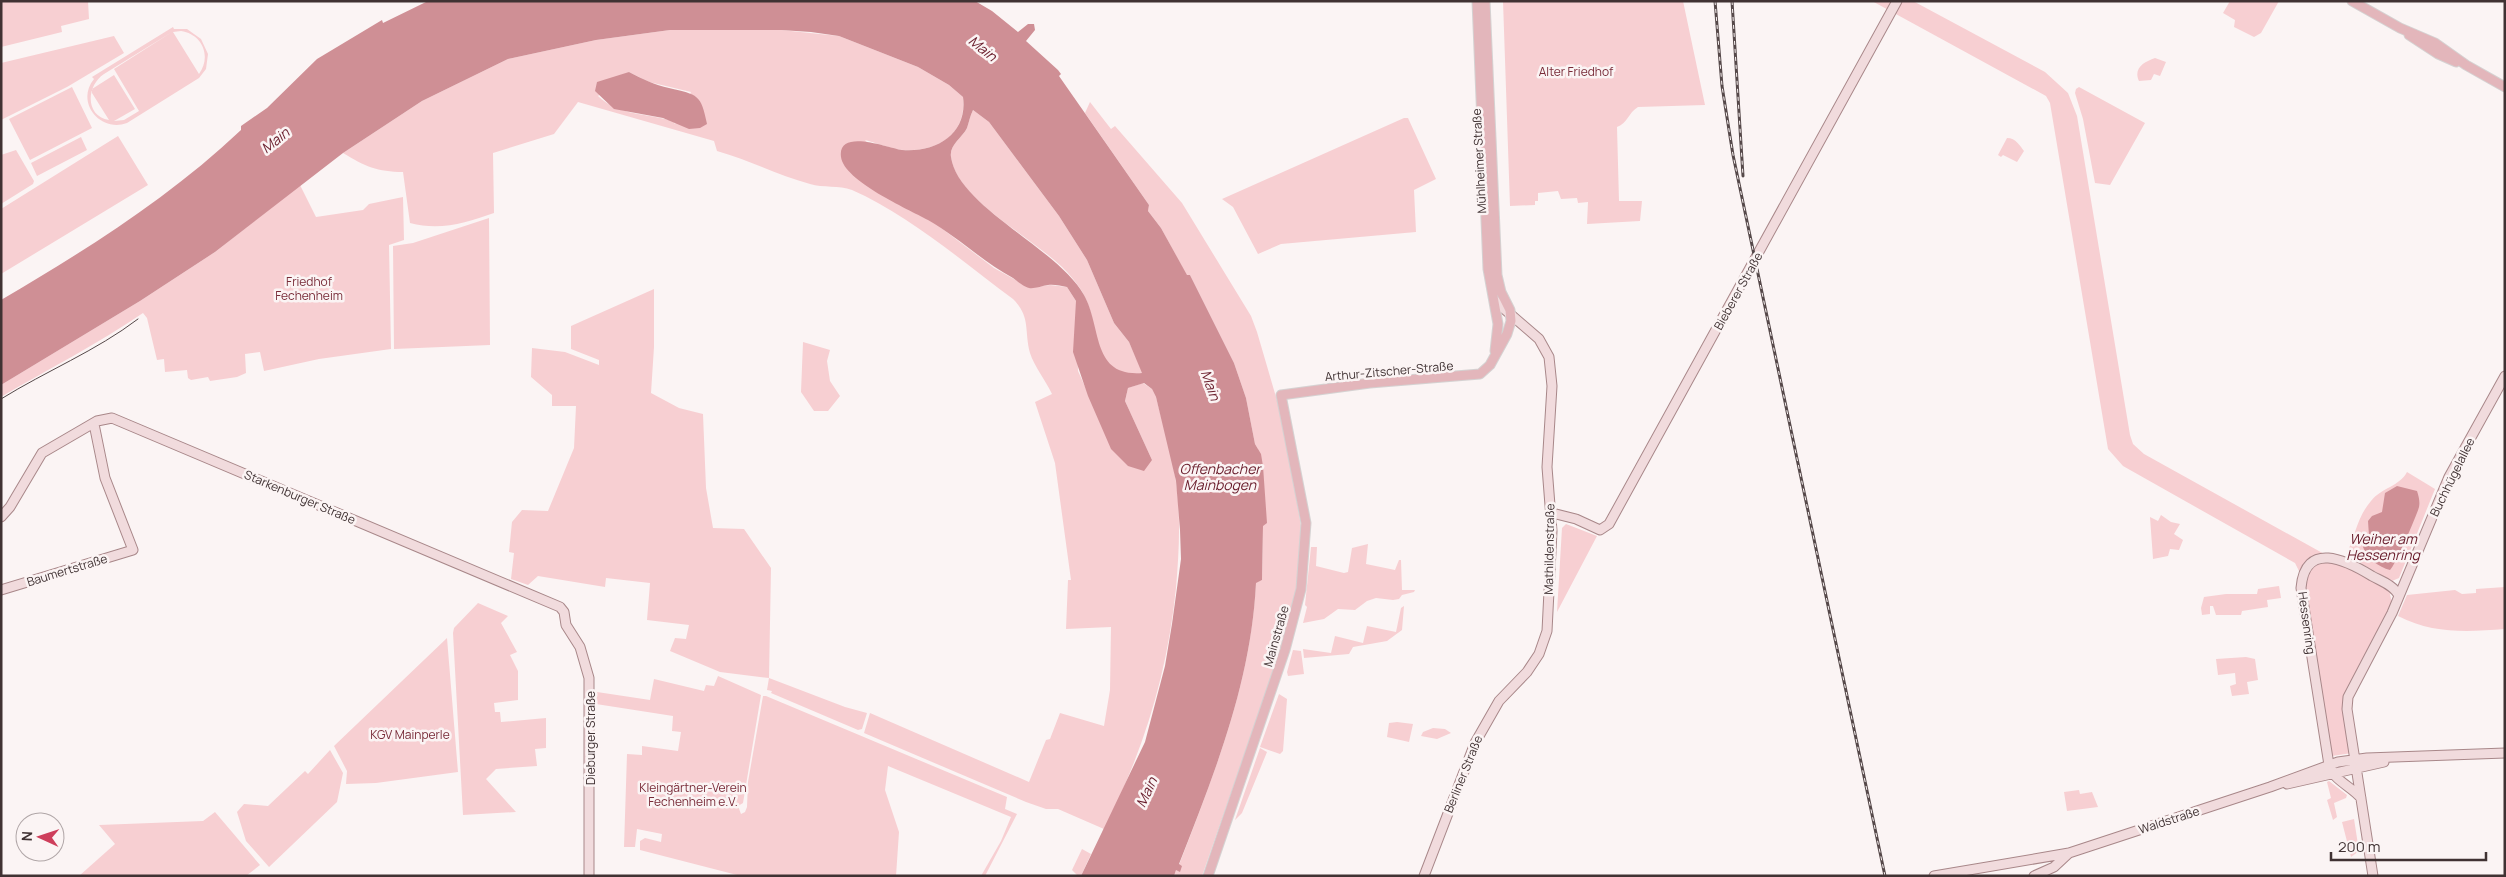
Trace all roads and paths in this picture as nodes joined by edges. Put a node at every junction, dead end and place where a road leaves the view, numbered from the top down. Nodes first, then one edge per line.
1 (1476, 1) edge
2 (1485, 1) edge
3 (1896, 1) edge
4 (2352, 1) edge
5 (2505, 87) edge
6 (1496, 305) junction
7 (1511, 316) junction
8 (1498, 324) junction
9 (1493, 361) junction
10 (2505, 376) edge
11 (1281, 395) joint
12 (94, 424) junction
13 (79, 433) junction
14 (98, 442) junction
15 (1552, 513) junction
16 (1, 517) edge
17 (2406, 580) junction
18 (2392, 588) junction
19 (1, 590) edge
20 (2399, 596) junction
21 (560, 607) joint
22 (1518, 680) joint
23 (2505, 753) edge
24 (2356, 763) junction
25 (2330, 769) junction
26 (2361, 798) junction
27 (2069, 853) junction
28 (590, 876) edge
29 (1208, 876) edge
30 (1424, 876) edge
31 (1934, 876) edge
32 (2034, 876) edge
33 (2373, 876) edge

1 - 6 main road, Mühlheimer Straße
2 - 7 main road, Mühlheimer Straße
3 - 15 street, Bieberer Straße
4 - 5 main road
6 - 7 street, Mathildenstraße
6 - 8 main road
7 - 8 street
7 - 9 main road, Arthur-Zitscher-Straße
7 - 15 street, Mathildenstraße
8 - 9 main road
9 - 11 main road, Arthur-Zitscher-Straße
10 - 17 street, Buchhügelallee
11 - 29 main road, Mainstraße
12 - 13 street, Starkenburger Straße
12 - 14 street
12 - 21 street, Starkenburger Straße
13 - 14 street
13 - 16 street, Starkenburger Straße
14 - 19 street, Baumertstraße
15 - 22 street, Mathildenstraße
17 - 18 street
17 - 20 street, Buchhügelallee
18 - 20 street, Hessenring
18 - 25 street, Hessenring
20 - 24 street
21 - 28 street, Dieburger Straße
22 - 30 street, Berliner Straße
23 - 24 street, Waldstraße
24 - 25 street, Waldstraße
24 - 26 street
25 - 26 street
25 - 27 street, Waldstraße
26 - 33 street
27 - 31 street, Waldstraße
27 - 32 street, Waldstraße

